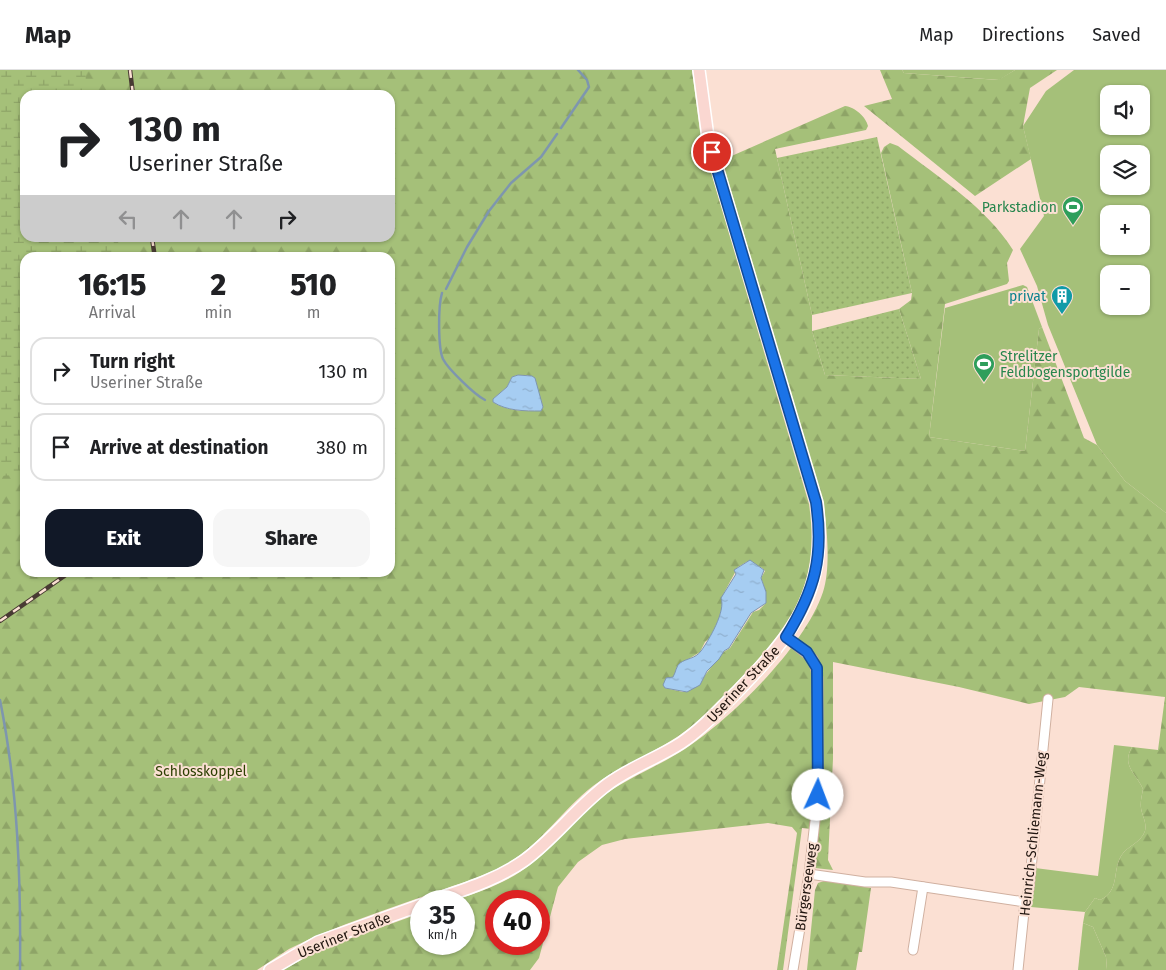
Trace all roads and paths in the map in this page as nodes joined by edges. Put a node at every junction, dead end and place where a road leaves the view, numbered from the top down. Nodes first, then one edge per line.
1 (699, 70) edge
2 (786, 637) junction
3 (1048, 699) dead end
4 (809, 874) junction
5 (923, 887) junction
6 (461, 890) edge
7 (1025, 902) junction
8 (410, 909) edge
9 (913, 950) dead end
10 (270, 970) edge
11 (793, 970) edge
12 (1018, 970) edge

1 - 2 main road, Useriner Straße
2 - 4 street, Bürgerseeweg
2 - 6 main road, Useriner Straße
3 - 7 street, Heinrich-Schliemann-Weg
4 - 5 street
4 - 11 street, Bürgerseeweg
5 - 7 street
5 - 9 street
7 - 12 street, Heinrich-Schliemann-Weg
8 - 10 main road, Useriner Straße

